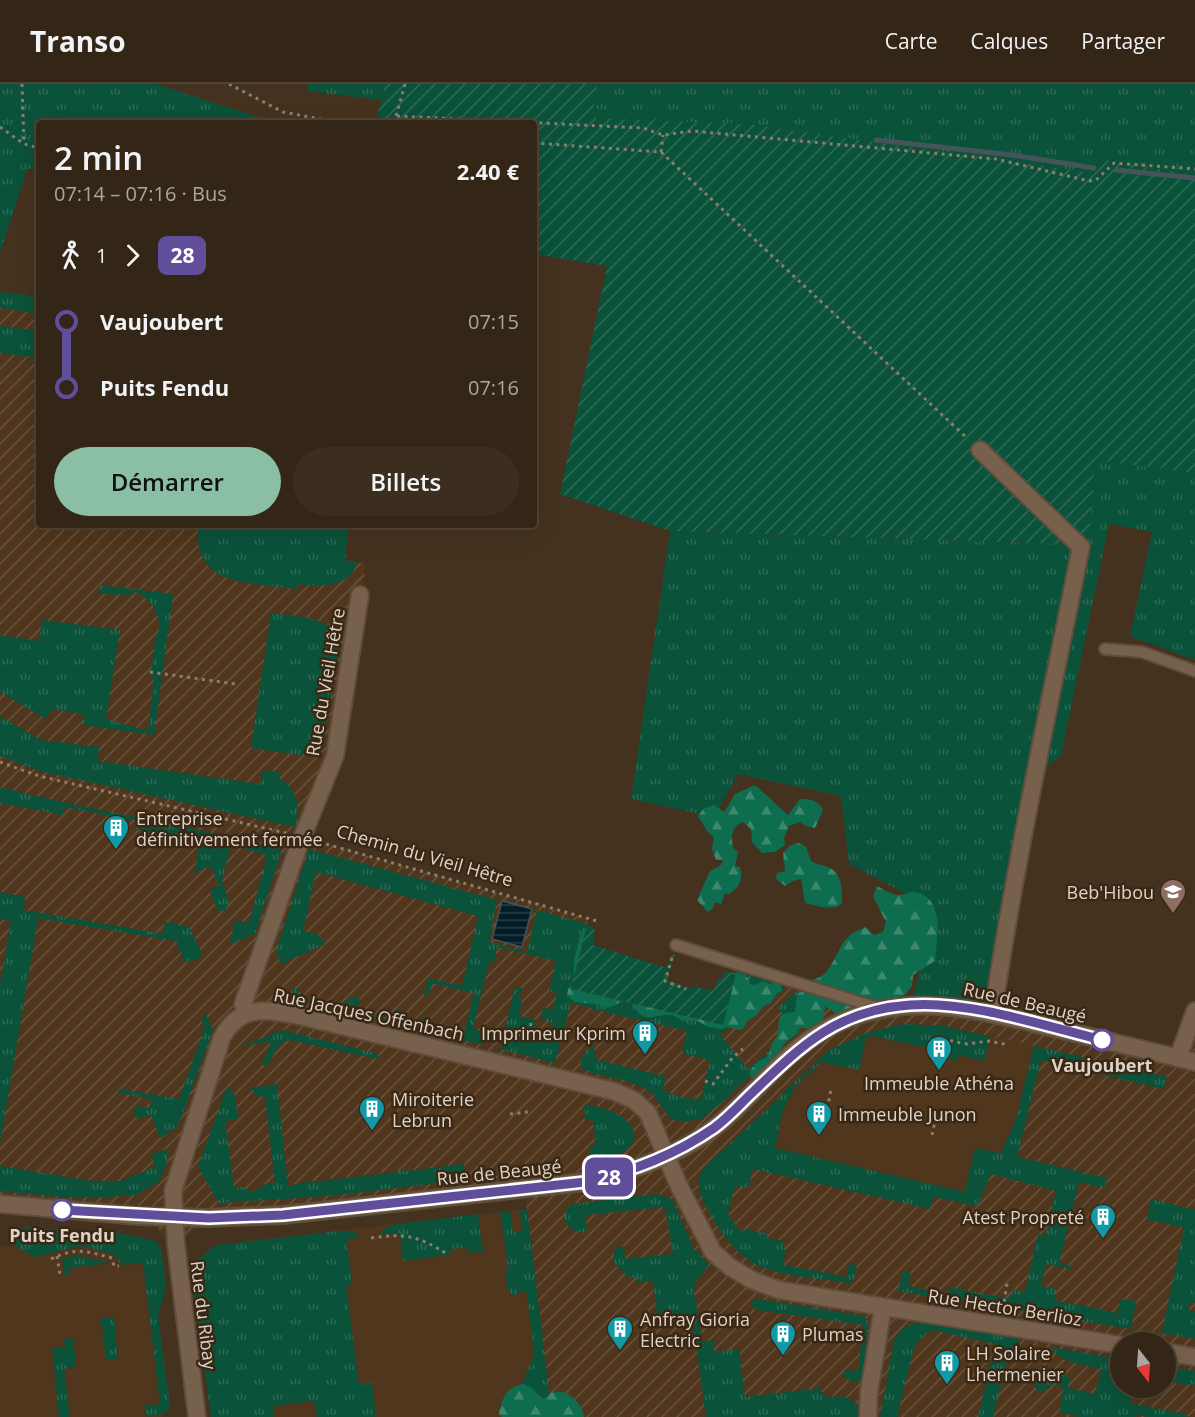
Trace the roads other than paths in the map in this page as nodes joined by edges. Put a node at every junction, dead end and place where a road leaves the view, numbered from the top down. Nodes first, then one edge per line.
1 (980, 450) road end
2 (360, 594) dead end
3 (1104, 649) dead end
4 (1195, 671) edge
5 (676, 945) road end
6 (881, 1009) junction
7 (1195, 1011) edge
8 (248, 1012) junction
9 (993, 1013) junction
10 (1178, 1058) junction
11 (1195, 1062) edge
12 (666, 1155) junction
13 (0, 1204) edge
14 (174, 1217) junction
15 (884, 1307) junction
16 (1110, 1343) edge
17 (1176, 1354) edge
18 (1195, 1357) edge
19 (197, 1417) edge
20 (868, 1417) edge

1 - 9 street
2 - 8 street, Rue du Vieil Hêtre
3 - 4 lane
5 - 6 lane
6 - 9 street, Rue de Beaugé
6 - 12 street, Rue de Beaugé
7 - 10 street
8 - 12 street, Rue Jacques Offenbach
8 - 14 street, Rue Jacques Offenbach
9 - 10 street, Rue de Beaugé
10 - 11 street, Rue de Beaugé
12 - 14 street, Rue de Beaugé
12 - 15 street, Rue Hector Berlioz
13 - 14 street, Rue de Beaugé
14 - 19 street, Rue du Ribay
15 - 16 street, Rue Hector Berlioz
15 - 20 street
17 - 18 street

